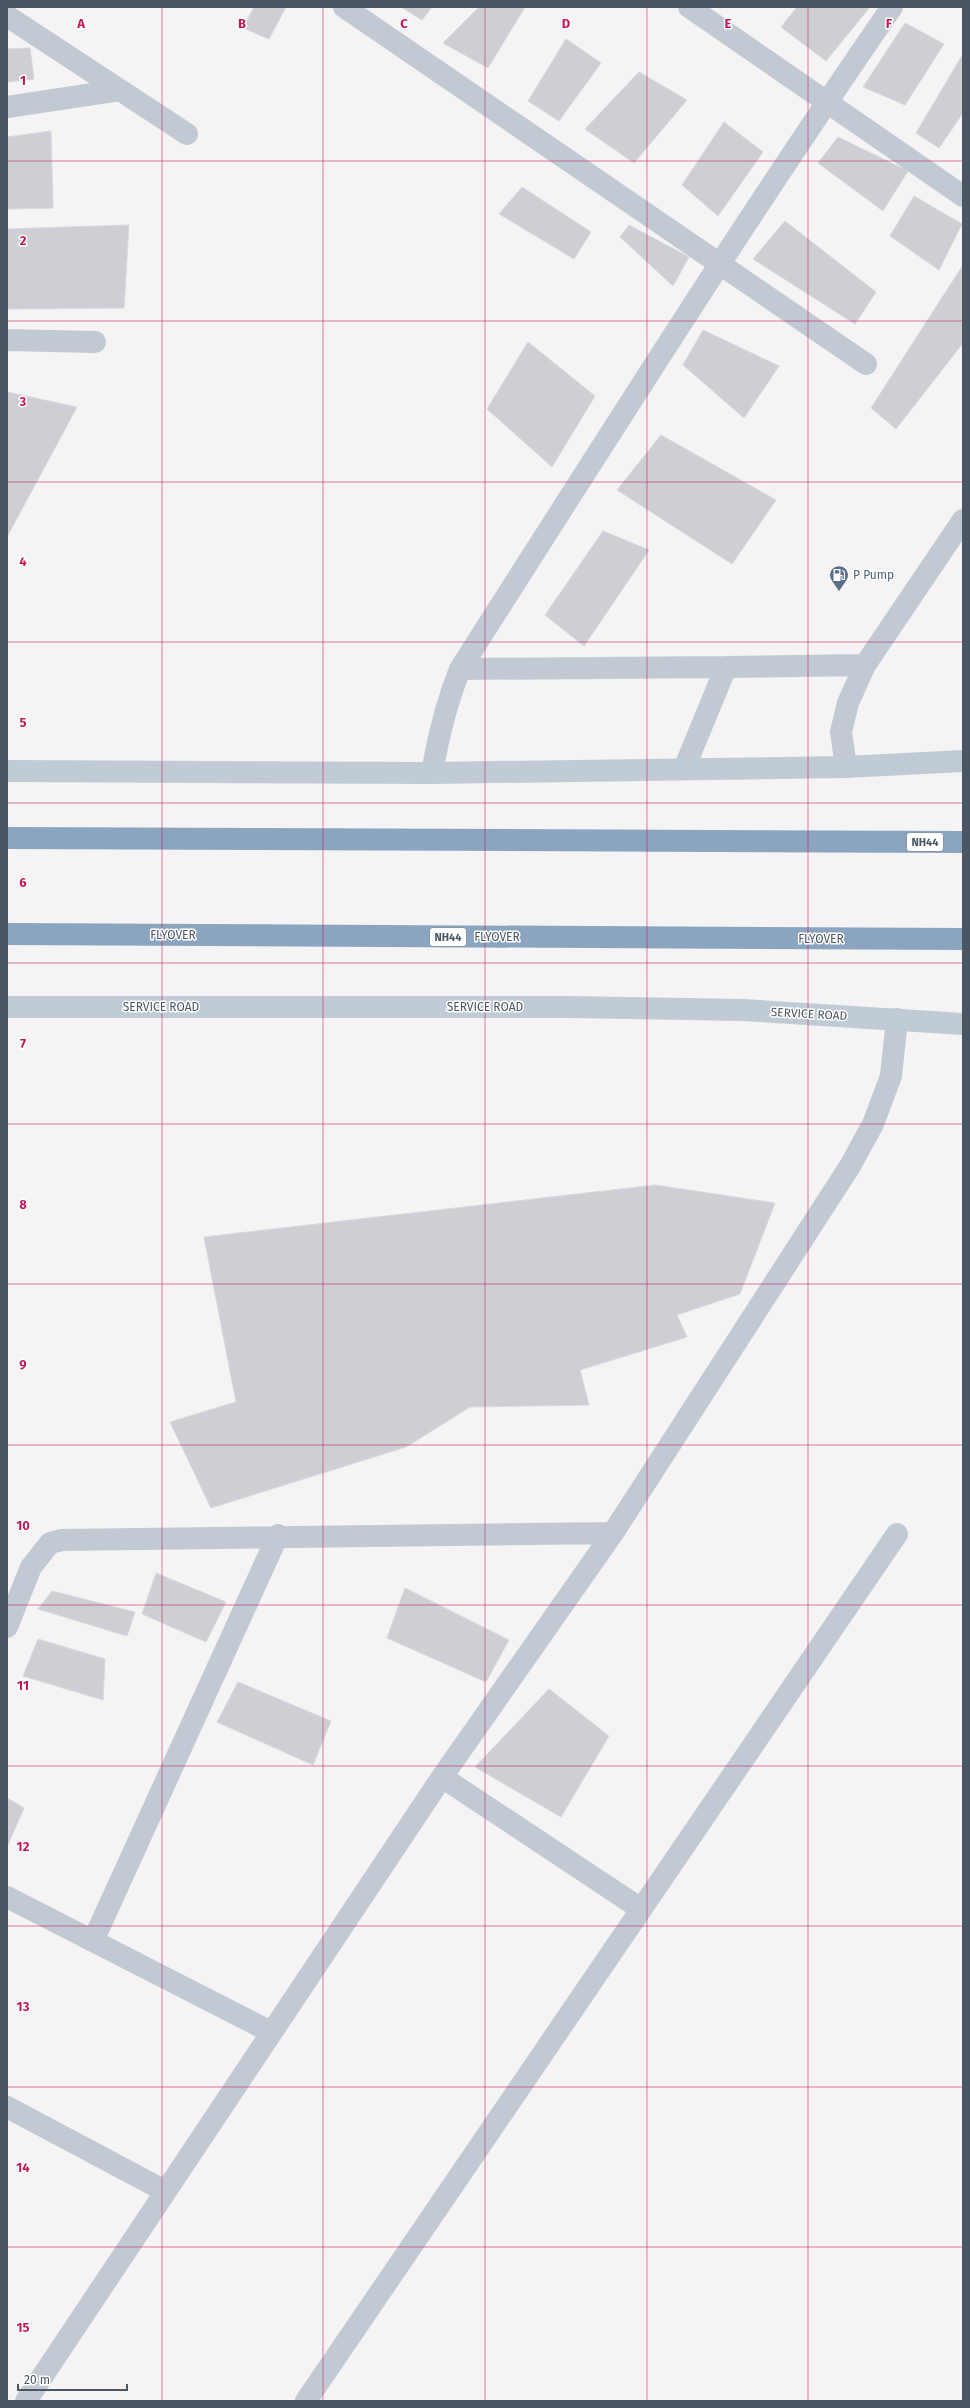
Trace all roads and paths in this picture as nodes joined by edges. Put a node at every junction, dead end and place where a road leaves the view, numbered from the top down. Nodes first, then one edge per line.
1 (344, 7) edge
2 (689, 7) edge
3 (892, 7) edge
4 (7, 16) edge
5 (120, 90) junction
6 (826, 101) junction
7 (7, 107) edge
8 (187, 134) dead end
9 (963, 196) edge
10 (720, 264) junction
11 (7, 340) edge
12 (95, 342) dead end
13 (866, 364) dead end
14 (963, 520) edge
15 (865, 665) junction
16 (726, 667) junction
17 (460, 669) junction
18 (963, 761) edge
19 (846, 767) junction
20 (684, 769) junction
21 (7, 771) edge
22 (432, 773) junction
23 (7, 838) edge
24 (963, 842) edge
25 (7, 934) edge
26 (963, 940) edge
27 (7, 1007) edge
28 (896, 1019) junction
29 (963, 1024) edge
30 (613, 1533) junction
31 (897, 1534) dead end
32 (278, 1536) junction
33 (7, 1627) edge
34 (442, 1777) junction
35 (7, 1897) edge
36 (641, 1909) junction
37 (93, 1941) junction
38 (271, 2032) junction
39 (7, 2107) edge
40 (164, 2191) junction
41 (26, 2401) edge
42 (306, 2401) edge

1 - 10 street
2 - 6 street
3 - 6 street
4 - 5 street
5 - 7 street
5 - 8 street
6 - 9 street
6 - 10 street
10 - 13 street
10 - 17 street
11 - 12 street
14 - 15 street
15 - 16 street
15 - 19 street
16 - 17 street
16 - 20 street
17 - 22 street
18 - 19 street
19 - 20 street
20 - 22 street
21 - 22 street
23 - 24 highway, NH44
25 - 26 highway, FLYOVER / NH44
27 - 28 street, SERVICE ROAD
28 - 29 street, SERVICE ROAD
28 - 30 street
30 - 32 street
30 - 34 street
31 - 36 street
32 - 33 street
32 - 37 street
34 - 36 street
34 - 38 street
35 - 37 street
36 - 42 street
37 - 38 street
38 - 40 street
39 - 40 street
40 - 41 street

